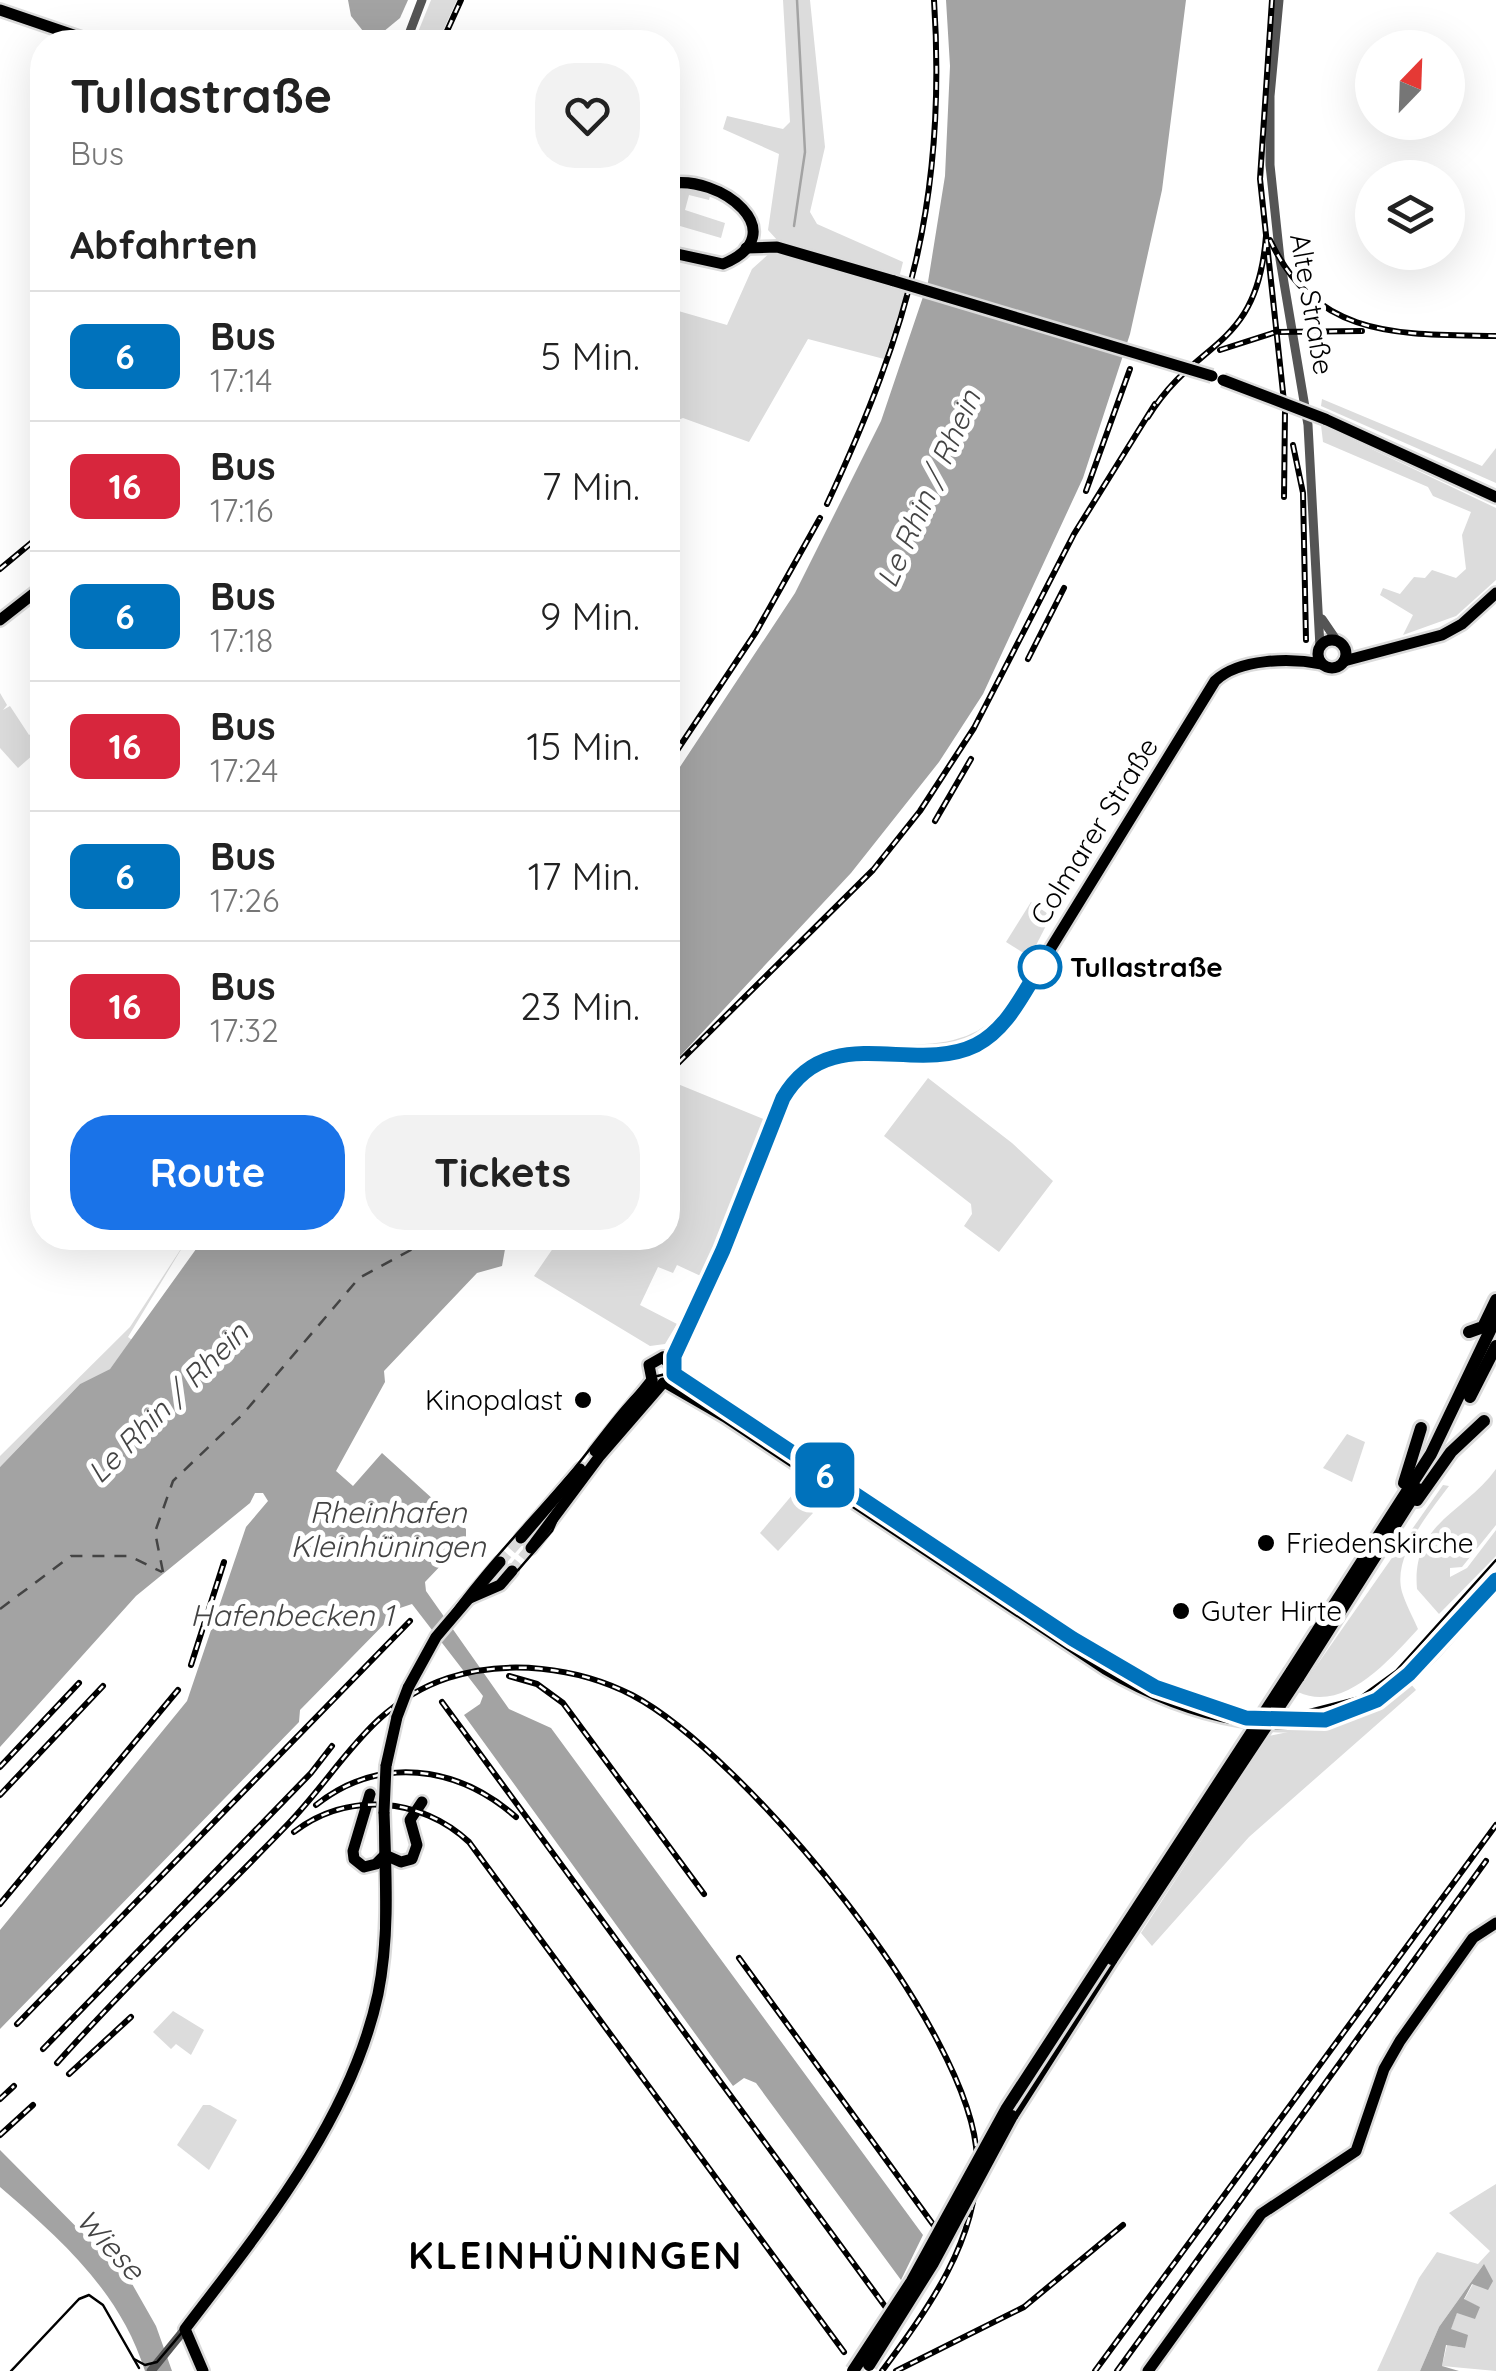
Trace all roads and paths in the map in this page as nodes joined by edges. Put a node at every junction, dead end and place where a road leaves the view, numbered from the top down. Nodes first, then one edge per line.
1 (422, 0) edge
2 (1279, 0) edge
3 (0, 10) edge
4 (0, 18) edge
5 (36, 25) junction
6 (53, 30) edge
7 (409, 30) edge
8 (680, 183) edge
9 (751, 228) junction
10 (777, 247) junction
11 (746, 248) junction
12 (680, 255) edge
13 (1496, 496) edge
14 (1496, 594) edge
15 (30, 596) edge
16 (1320, 616) junction
17 (0, 620) edge
18 (1340, 644) junction
19 (1320, 648) junction
20 (1373, 651) junction
21 (1298, 660) junction
22 (1344, 661) junction
23 (1322, 664) junction
24 (1496, 1300) edge
25 (1496, 1318) edge
26 (1469, 1332) dead end
27 (1495, 1347) edge
28 (665, 1374) junction
29 (1484, 1420) dead end
30 (1422, 1428) dead end
31 (1400, 1522) junction
32 (526, 1543) tunnel mouth
33 (1371, 1547) junction
34 (500, 1562) tunnel mouth
35 (512, 1571) tunnel mouth
36 (1496, 1580) edge
37 (466, 1600) junction
38 (1294, 1675) junction
39 (370, 1794) dead end
40 (422, 1802) dead end
41 (385, 1861) junction
42 (1496, 1924) edge
43 (1009, 2112) junction
44 (185, 2329) junction
45 (151, 2371) edge
46 (203, 2371) edge
47 (853, 2371) edge
48 (865, 2371) edge
49 (1148, 2371) edge

1 - 7 street
2 - 16 street, Alte Straße
3 - 5 main road
4 - 5 main road
5 - 6 main road
8 - 9 main road
9 - 10 main road
9 - 11 main road
10 - 11 main road
10 - 13 main road, bridge
11 - 12 main road
14 - 20 main road
15 - 17 main road
16 - 18 street
16 - 19 street, Alte Straße
18 - 19 main road, Colmarer Straße
18 - 20 main road
18 - 22 main road
19 - 21 main road, Colmarer Straße
19 - 23 main road
20 - 22 main road
21 - 23 main road, Colmarer Straße
21 - 28 main road, Colmarer Straße
22 - 23 main road, Colmarer Straße
24 - 26 highway
25 - 33 highway
27 - 31 highway
28 - 32 main road, Colmarer Straße
28 - 36 main road
29 - 31 highway
30 - 33 highway
31 - 38 highway
33 - 38 highway
34 - 37 main road
35 - 37 main road
37 - 41 main road, bridge
38 - 43 highway, bridge
39 - 41 main road
40 - 41 main road
41 - 44 main road
42 - 49 main road
43 - 47 highway, bridge
43 - 48 highway, bridge
44 - 45 street
44 - 46 main road

